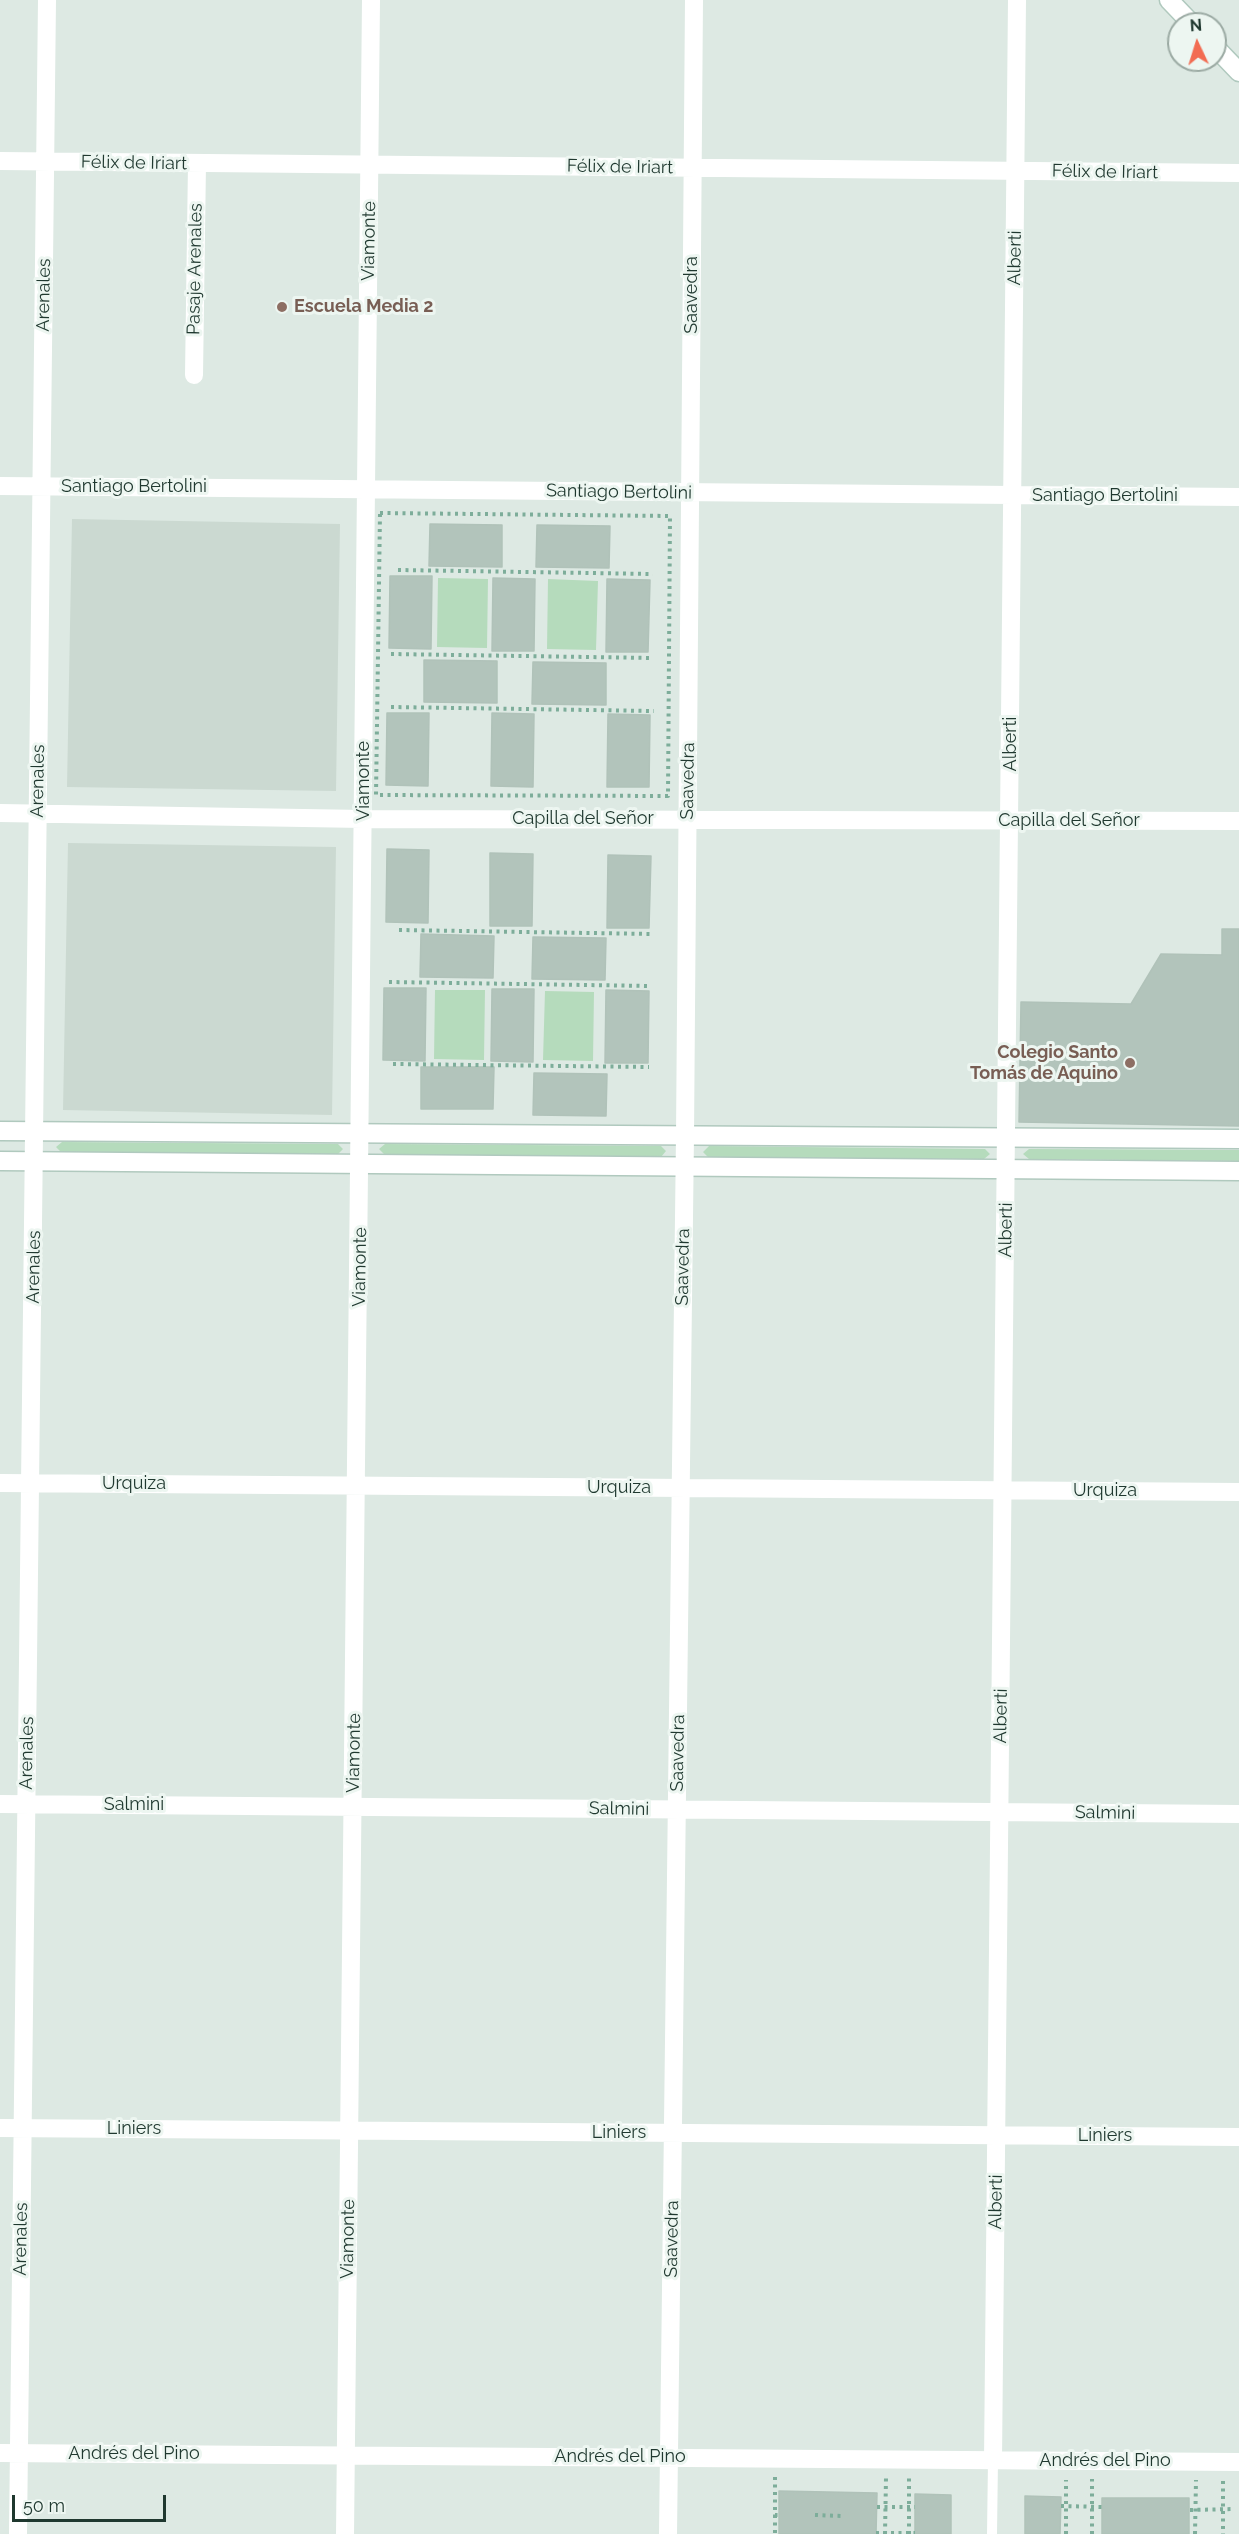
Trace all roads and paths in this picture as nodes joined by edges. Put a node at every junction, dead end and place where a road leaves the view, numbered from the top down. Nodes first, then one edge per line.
1 (47, 0) edge
2 (371, 0) edge
3 (694, 0) edge
4 (1017, 0) edge
5 (1169, 0) edge
6 (1180, 12) edge
7 (1227, 60) edge
8 (1239, 72) edge
9 (0, 161) edge
10 (45, 162) junction
11 (197, 163) junction
12 (370, 165) junction
13 (693, 168) junction
14 (1016, 171) junction
15 (1239, 173) edge
16 (194, 375) dead end
17 (0, 486) edge
18 (42, 486) junction
19 (367, 489) junction
20 (690, 492) junction
21 (1013, 495) junction
22 (1239, 497) edge
23 (380, 513) joint
24 (398, 570) dead end
25 (653, 574) dead end
26 (390, 654) dead end
27 (653, 658) dead end
28 (391, 707) dead end
29 (654, 711) dead end
30 (0, 813) edge
31 (38, 813) junction
32 (364, 819) junction
33 (687, 819) junction
34 (1010, 820) junction
35 (1239, 821) edge
36 (399, 930) dead end
37 (653, 934) dead end
38 (389, 982) dead end
39 (651, 986) dead end
40 (393, 1064) dead end
41 (649, 1067) dead end
42 (0, 1131) edge
43 (35, 1131) junction
44 (361, 1133) junction
45 (685, 1135) junction
46 (1007, 1138) junction
47 (1239, 1139) edge
48 (0, 1161) edge
49 (35, 1161) junction
50 (361, 1164) junction
51 (684, 1166) junction
52 (1007, 1169) junction
53 (1239, 1171) edge
54 (0, 1483) edge
55 (31, 1483) junction
56 (357, 1486) junction
57 (681, 1488) junction
58 (1003, 1491) junction
59 (1239, 1492) edge
60 (0, 1804) edge
61 (27, 1804) junction
62 (353, 1807) junction
63 (677, 1810) junction
64 (1000, 1812) junction
65 (1239, 1814) edge
66 (0, 2128) edge
67 (23, 2128) junction
68 (350, 2131) junction
69 (673, 2133) junction
70 (996, 2136) junction
71 (1239, 2137) edge
72 (0, 2453) edge
73 (19, 2453) junction
74 (346, 2456) junction
75 (669, 2458) junction
76 (775, 2458) junction
77 (886, 2459) junction
78 (910, 2460) junction
79 (993, 2460) junction
80 (1066, 2461) junction
81 (1092, 2461) junction
82 (1196, 2462) junction
83 (1231, 2462) edge
84 (1063, 2506) junction
85 (1092, 2506) junction
86 (1102, 2506) dead end
87 (886, 2507) junction
88 (909, 2507) junction
89 (915, 2507) dead end
90 (877, 2508) dead end
91 (1190, 2510) dead end
92 (1196, 2510) junction
93 (1223, 2510) junction
94 (1233, 2510) dead end
95 (815, 2515) dead end
96 (841, 2516) dead end
97 (876, 2533) edge
98 (915, 2533) edge
99 (18, 2534) edge
100 (345, 2534) edge
101 (668, 2534) edge
102 (775, 2534) edge
103 (885, 2534) edge
104 (909, 2534) edge
105 (992, 2534) edge
106 (1066, 2534) edge
107 (1092, 2534) edge
108 (1195, 2534) edge
109 (1224, 2534) edge

1 - 10 street, Arenales
2 - 12 street, Viamonte
3 - 13 street, Saavedra
4 - 14 street, Alberti
5 - 6 street
7 - 8 street
9 - 10 street, Félix de Iriart
10 - 11 street, Félix de Iriart
10 - 18 street, Arenales
11 - 12 street, Félix de Iriart
11 - 16 street, Pasaje Arenales
12 - 13 street, Félix de Iriart
12 - 19 street, Viamonte
13 - 14 street, Félix de Iriart
13 - 20 street, Saavedra
14 - 15 street, Félix de Iriart
14 - 21 street, Alberti
17 - 18 street, Santiago Bertolini
18 - 19 street, Santiago Bertolini
18 - 31 street, Arenales
19 - 20 street, Santiago Bertolini
19 - 32 street, Viamonte
20 - 21 street, Santiago Bertolini
20 - 33 street, Saavedra
21 - 22 street, Santiago Bertolini
21 - 34 street, Alberti
23 - 23 path
24 - 25 path
26 - 27 path
28 - 29 path
30 - 31 street, Capilla del Señor
31 - 32 street, Capilla del Señor
31 - 43 street, Arenales
32 - 33 street, Capilla del Señor
32 - 44 street, Viamonte
33 - 34 street, Capilla del Señor
33 - 45 street, Saavedra
34 - 35 street, Capilla del Señor
34 - 46 street, Alberti
36 - 37 path
38 - 39 path
40 - 41 path
42 - 43 street
43 - 44 street
43 - 49 street, Arenales
44 - 45 street
44 - 50 street, Viamonte
45 - 46 street
45 - 51 street, Saavedra
46 - 47 street
46 - 52 street, Alberti
48 - 49 street
49 - 50 street
49 - 55 street, Arenales
50 - 51 street
50 - 56 street, Viamonte
51 - 52 street
51 - 57 street, Saavedra
52 - 53 street
52 - 58 street, Alberti
54 - 55 street, Urquiza
55 - 56 street, Urquiza
55 - 61 street, Arenales
56 - 57 street, Urquiza
56 - 62 street, Viamonte
57 - 58 street, Urquiza
57 - 63 street, Saavedra
58 - 59 street, Urquiza
58 - 64 street, Alberti
60 - 61 street, Salmini
61 - 62 street, Salmini
61 - 67 street, Arenales
62 - 63 street, Salmini
62 - 68 street, Viamonte
63 - 64 street, Salmini
63 - 69 street, Saavedra
64 - 65 street, Salmini
64 - 70 street, Alberti
66 - 67 street, Liniers
67 - 68 street, Liniers
67 - 73 street, Arenales
68 - 69 street, Liniers
68 - 74 street, Viamonte
69 - 70 street, Liniers
69 - 75 street, Saavedra
70 - 71 street, Liniers
70 - 79 street, Alberti
72 - 73 street, Andrés del Pino
73 - 74 street, Andrés del Pino
73 - 99 street, Arenales
74 - 75 street, Andrés del Pino
74 - 100 street, Viamonte
75 - 76 street, Andrés del Pino
75 - 101 street, Saavedra
76 - 77 street, Andrés del Pino
76 - 102 path
77 - 78 street, Andrés del Pino
77 - 87 path
78 - 79 street, Andrés del Pino
78 - 88 path
79 - 80 street, Andrés del Pino
79 - 105 lane
80 - 81 street, Andrés del Pino
80 - 84 path
81 - 82 street, Andrés del Pino
81 - 85 path
82 - 83 street, Andrés del Pino
82 - 92 path
83 - 93 path
84 - 85 path
84 - 106 path
85 - 86 path
85 - 107 path
87 - 88 path
87 - 90 path
87 - 103 path
88 - 89 path
88 - 104 path
91 - 92 path
92 - 93 path
92 - 108 path
93 - 94 path
93 - 109 path
95 - 96 path
97 - 103 path
98 - 104 path
103 - 104 path

